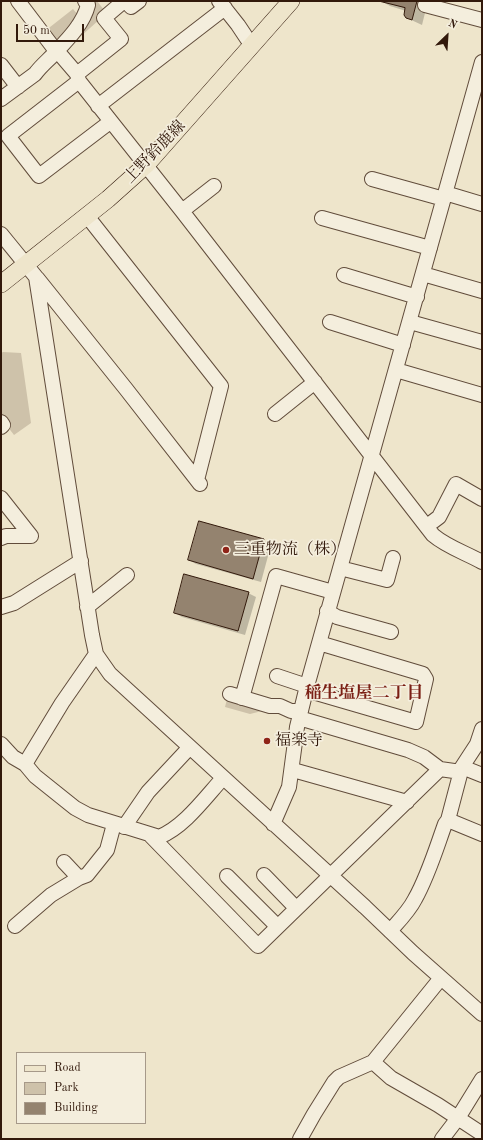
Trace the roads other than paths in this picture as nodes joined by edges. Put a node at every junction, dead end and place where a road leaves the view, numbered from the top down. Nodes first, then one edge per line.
1 (18, 1) edge
2 (85, 1) edge
3 (125, 1) edge
4 (139, 1) edge
5 (291, 1) edge
6 (425, 4) dead end
7 (222, 5) edge
8 (482, 20) edge
9 (252, 46) junction
10 (56, 51) junction
11 (482, 62) edge
12 (1, 65) edge
13 (78, 77) junction
14 (18, 87) junction
15 (1, 99) edge
16 (98, 106) junction
17 (110, 122) junction
18 (146, 165) junction
19 (372, 179) dead end
20 (214, 186) dead end
21 (445, 196) junction
22 (482, 204) edge
23 (182, 211) junction
24 (87, 216) junction
25 (322, 218) dead end
26 (1, 234) edge
27 (430, 248) junction
28 (24, 264) junction
29 (423, 274) junction
30 (344, 275) dead end
31 (36, 277) junction
32 (1, 284) edge
33 (482, 290) edge
34 (417, 297) junction
35 (330, 322) dead end
36 (410, 322) junction
37 (482, 342) edge
38 (403, 345) junction
39 (396, 370) junction
40 (315, 382) junction
41 (482, 395) edge
42 (275, 414) dead end
43 (1, 422) edge
44 (1, 427) edge
45 (372, 455) junction
46 (1, 498) edge
47 (482, 499) edge
48 (427, 526) junction
49 (1, 538) edge
50 (393, 558) dead end
51 (80, 561) junction
52 (482, 562) edge
53 (340, 568) junction
54 (127, 575) dead end
55 (333, 592) junction
56 (1, 607) edge
57 (87, 607) junction
58 (327, 611) junction
59 (391, 632) dead end
60 (318, 643) junction
61 (96, 654) junction
62 (277, 676) dead end
63 (306, 688) junction
64 (300, 715) junction
65 (482, 729) edge
66 (1, 744) edge
67 (190, 747) junction
68 (25, 764) junction
69 (440, 769) junction
70 (461, 769) junction
71 (292, 770) junction
72 (482, 775) edge
73 (223, 778) junction
74 (407, 802) junction
75 (448, 820) junction
76 (273, 824) junction
77 (119, 825) junction
78 (482, 834) edge
79 (151, 836) junction
80 (64, 862) dead end
81 (264, 875) dead end
82 (227, 876) dead end
83 (330, 876) junction
84 (79, 878) junction
85 (296, 908) junction
86 (15, 926) dead end
87 (277, 926) junction
88 (390, 931) junction
89 (441, 978) junction
90 (482, 1014) edge
91 (373, 1062) junction
92 (482, 1079) edge
93 (458, 1118) junction
94 (482, 1134) edge
95 (300, 1139) edge
96 (442, 1139) edge

1 - 10 street
2 - 10 street
3 - 4 street
3 - 13 street
5 - 9 main road, 上野鈴鹿線
6 - 8 street
7 - 9 street
7 - 16 street
9 - 18 main road, 上野鈴鹿線
10 - 13 street
10 - 14 street
11 - 21 street
12 - 14 street
13 - 16 street
13 - 17 street
14 - 15 street
16 - 17 street
17 - 18 street
18 - 23 street
18 - 24 main road, 上野鈴鹿線
19 - 21 street
20 - 23 street
21 - 22 street
21 - 27 street
23 - 40 street
24 - 28 main road, 上野鈴鹿線
24 - 31 street
25 - 27 street
26 - 28 street
27 - 29 street
28 - 31 street
28 - 32 main road, 上野鈴鹿線
29 - 33 street
29 - 34 street
30 - 34 street
31 - 51 street
34 - 36 street
35 - 38 street
36 - 37 street
36 - 38 street
38 - 39 street
39 - 41 street
39 - 45 street
40 - 42 street
40 - 45 street
43 - 44 street
45 - 48 street
45 - 53 street
46 - 49 street
47 - 48 street
48 - 52 street
50 - 53 street
51 - 56 street
51 - 57 street
53 - 55 street
54 - 57 street
55 - 58 street
55 - 64 street
57 - 61 street
58 - 59 street
58 - 60 street
60 - 63 street
60 - 63 street
61 - 67 street
61 - 68 street
62 - 63 street
63 - 64 street
64 - 69 street
64 - 71 street
65 - 70 street
66 - 68 street
67 - 73 street
67 - 77 street
68 - 77 street
69 - 70 street
69 - 74 street
70 - 72 street
70 - 75 street
71 - 74 street
71 - 76 street
73 - 76 street
73 - 79 street
74 - 83 street
75 - 78 street
75 - 88 street
76 - 83 street
77 - 79 street
77 - 84 street
79 - 87 street
80 - 84 street
81 - 85 street
82 - 87 street
83 - 85 street
83 - 88 street
84 - 86 street
85 - 87 street
88 - 89 street
89 - 90 street
89 - 91 street
91 - 93 street
91 - 95 street
92 - 93 street
93 - 94 street
93 - 96 street

